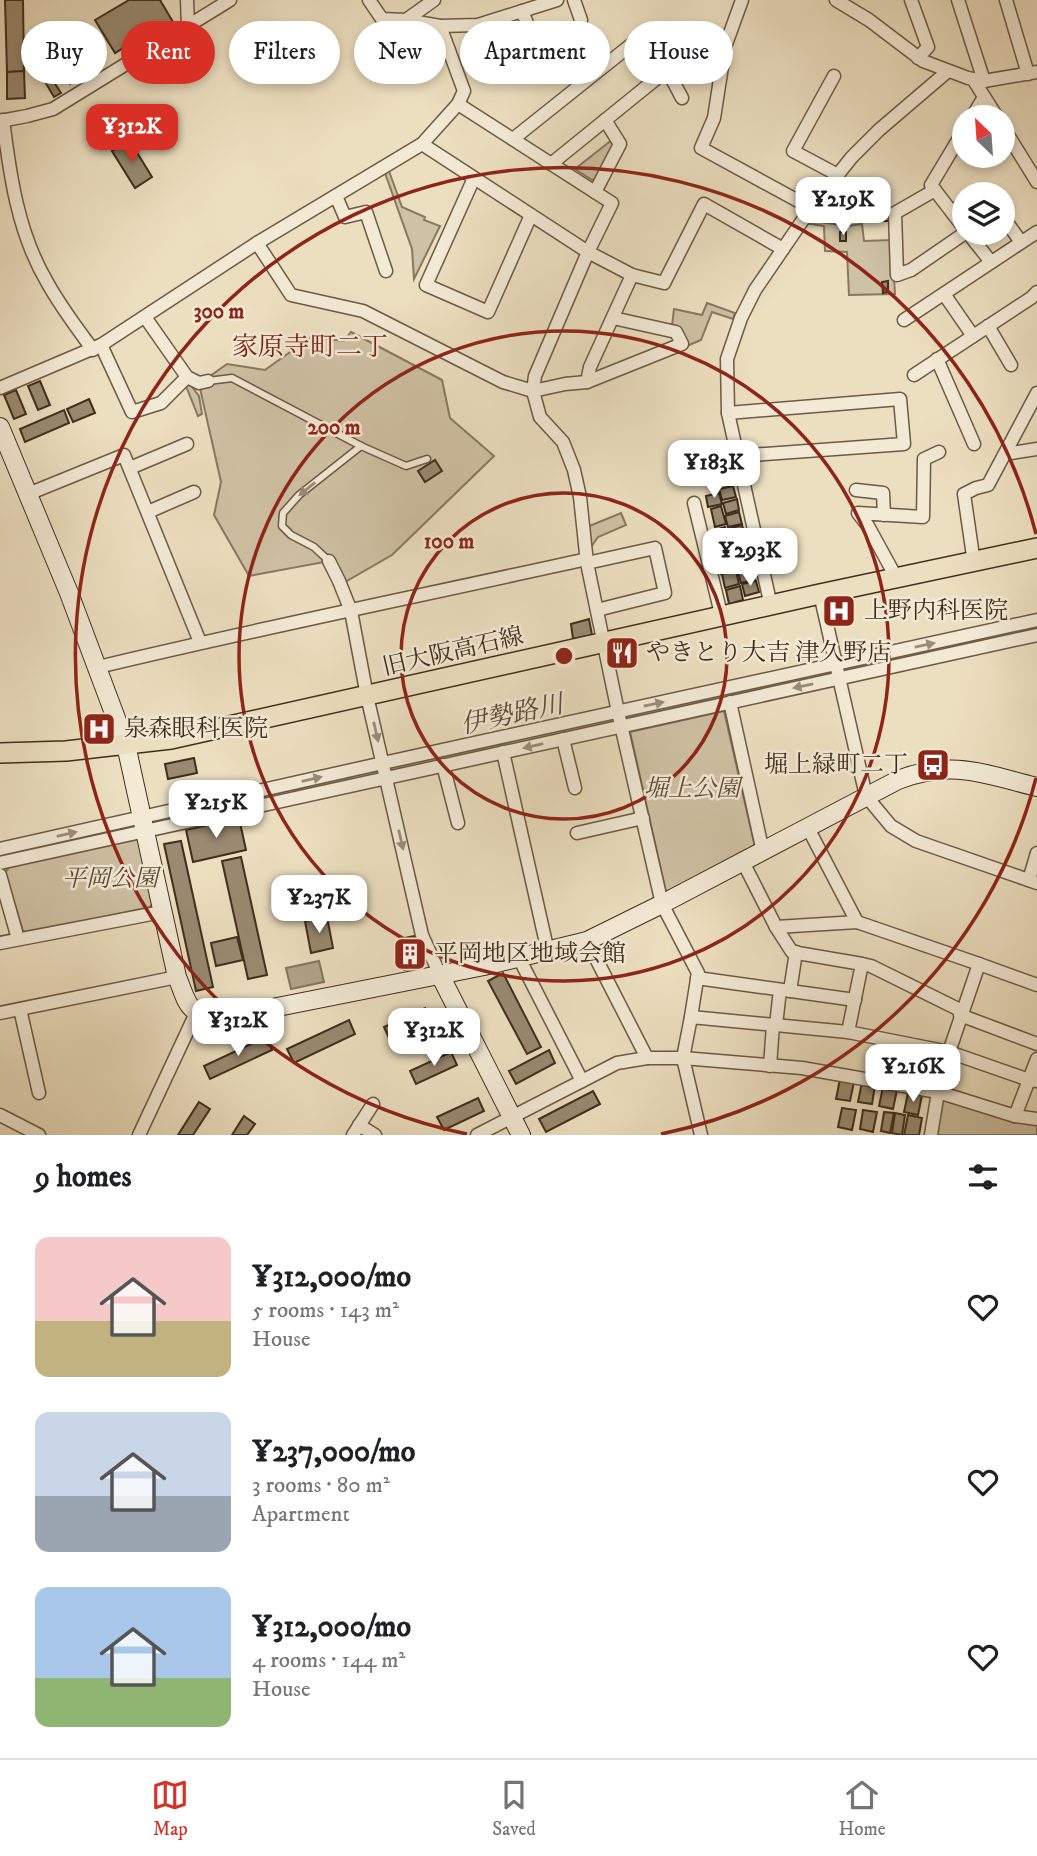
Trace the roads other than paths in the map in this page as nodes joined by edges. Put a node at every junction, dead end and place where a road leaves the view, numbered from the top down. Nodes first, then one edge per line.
1 (187, 0) edge
2 (230, 0) edge
3 (369, 0) edge
4 (434, 0) edge
5 (557, 0) edge
6 (574, 0) edge
7 (742, 0) edge
8 (836, 0) edge
9 (911, 0) edge
10 (958, 0) edge
11 (1006, 0) edge
12 (522, 11) junction
13 (406, 20) junction
14 (188, 21) edge
15 (197, 21) edge
16 (412, 21) edge
17 (526, 21) edge
18 (581, 21) edge
19 (446, 26) edge
20 (446, 42) edge
21 (624, 50) edge
22 (918, 58) junction
23 (121, 68) edge
24 (948, 71) junction
25 (1032, 73) edge
26 (834, 76) dead end
27 (979, 80) junction
28 (650, 84) edge
29 (674, 84) edge
30 (984, 97) junction
31 (682, 98) dead end
32 (458, 104) junction
33 (979, 105) edge
34 (989, 105) edge
35 (605, 120) junction
36 (2, 121) edge
37 (513, 139) junction
38 (422, 144) junction
39 (1015, 146) edge
40 (952, 150) edge
41 (551, 164) junction
42 (838, 175) junction
43 (474, 177) junction
44 (1037, 182) edge
45 (935, 190) junction
46 (595, 192) junction
47 (336, 195) junction
48 (811, 208) junction
49 (952, 212) edge
50 (531, 215) junction
51 (1037, 232) edge
52 (1015, 234) edge
53 (952, 241) edge
54 (1021, 242) junction
55 (257, 243) junction
56 (977, 245) edge
57 (783, 248) junction
58 (588, 252) junction
59 (991, 262) junction
60 (386, 271) dead end
61 (632, 275) junction
62 (1037, 292) edge
63 (944, 294) junction
64 (145, 317) junction
65 (613, 318) junction
66 (904, 320) dead end
67 (988, 326) junction
68 (972, 336) junction
69 (97, 348) junction
70 (937, 359) junction
71 (1012, 365) dead end
72 (914, 374) dead end
73 (187, 377) junction
74 (208, 382) joint
75 (587, 382) junction
76 (0, 388) edge
77 (533, 391) junction
78 (1035, 399) edge
79 (728, 413) junction
80 (0, 427) edge
81 (187, 444) dead end
82 (974, 444) dead end
83 (361, 446) junction
84 (1037, 449) edge
85 (939, 452) dead end
86 (1005, 454) junction
87 (738, 456) junction
88 (427, 459) dead end
89 (130, 468) junction
90 (856, 490) dead end
91 (194, 492) dead end
92 (28, 495) junction
93 (694, 503) dead end
94 (148, 512) junction
95 (884, 515) junction
96 (1037, 548) edge
97 (329, 561) joint
98 (587, 561) junction
99 (974, 563) junction
100 (897, 579) junction
101 (820, 594) junction
102 (771, 606) junction
103 (597, 610) junction
104 (351, 611) junction
105 (722, 618) junction
106 (1037, 620) edge
107 (1037, 635) edge
108 (200, 642) junction
109 (604, 643) junction
110 (98, 667) junction
111 (837, 671) junction
112 (368, 696) junction
113 (730, 702) junction
114 (620, 719) junction
115 (563, 739) junction
116 (126, 745) junction
117 (503, 752) junction
118 (0, 754) edge
119 (443, 765) junction
120 (385, 770) junction
121 (1037, 787) edge
122 (575, 788) dead end
123 (866, 796) junction
124 (643, 818) junction
125 (458, 823) dead end
126 (142, 824) junction
127 (808, 828) junction
128 (577, 833) dead end
129 (0, 849) edge
130 (763, 852) junction
131 (1037, 853) edge
132 (743, 862) junction
133 (0, 863) edge
134 (0, 875) edge
135 (1033, 881) edge
136 (662, 904) junction
137 (162, 912) junction
138 (857, 922) junction
139 (776, 927) junction
140 (18, 939) junction
141 (587, 941) junction
142 (0, 943) edge
143 (548, 951) junction
144 (796, 952) junction
145 (519, 958) junction
146 (862, 964) junction
147 (979, 964) junction
148 (440, 975) junction
149 (177, 977) junction
150 (697, 978) junction
151 (1037, 985) edge
152 (785, 991) junction
153 (855, 1000) junction
154 (20, 1009) junction
155 (0, 1013) edge
156 (196, 1013) junction
157 (961, 1013) junction
158 (691, 1017) junction
159 (775, 1025) junction
160 (848, 1032) junction
161 (1037, 1044) edge
162 (949, 1052) junction
163 (647, 1058) junction
164 (683, 1058) junction
165 (1037, 1059) edge
166 (770, 1066) junction
167 (1033, 1081) edge
168 (582, 1082) junction
169 (39, 1093) dead end
170 (937, 1093) junction
171 (373, 1104) dead end
172 (0, 1115) edge
173 (512, 1116) junction
174 (1015, 1116) junction
175 (1037, 1119) edge
176 (356, 1130) edge
177 (39, 1135) edge
178 (139, 1135) edge
179 (375, 1135) edge
180 (477, 1135) edge
181 (522, 1135) edge
182 (701, 1135) edge
183 (931, 1135) edge

1 - 14 street
2 - 15 street
3 - 13 street
4 - 13 street
5 - 12 street
6 - 18 street
7 - 48 street
8 - 22 street
9 - 22 street
10 - 27 street
11 - 25 street
12 - 17 street
12 - 19 street
13 - 16 street
20 - 32 street
21 - 37 street
22 - 24 street
23 - 36 street
24 - 27 street
24 - 42 street
25 - 27 street
26 - 42 street
27 - 30 street
28 - 35 street
29 - 31 street
30 - 33 street
30 - 34 street
32 - 37 street
32 - 38 street
35 - 41 street
35 - 46 street
36 - 69 street
37 - 41 street
38 - 43 street
38 - 47 street
39 - 44 street
40 - 45 street
41 - 46 street
42 - 48 street
43 - 50 street
43 - 50 street
45 - 49 street
45 - 53 street
46 - 58 street
47 - 55 street
47 - 60 street
48 - 57 street
50 - 58 street
51 - 54 street
52 - 54 street
54 - 59 street
55 - 64 street
55 - 77 street
56 - 59 street
57 - 61 street
57 - 79 street
58 - 61 street
58 - 77 street
59 - 63 street
61 - 65 street
62 - 67 street
63 - 66 street
63 - 68 street
64 - 69 street
64 - 73 street
65 - 75 street
65 - 75 street
67 - 68 street
67 - 71 street
68 - 70 street
69 - 73 street
69 - 76 street
70 - 72 street
70 - 82 street
73 - 74 street
74 - 83 lane
75 - 77 street
77 - 98 street
78 - 86 street
79 - 87 street
79 - 87 street
80 - 92 street
81 - 89 street
83 - 88 lane
83 -> 97 lane
84 - 86 street
85 - 95 street
86 - 99 street
87 - 102 street
89 - 92 street
89 - 94 street
90 - 95 street
91 - 94 street
92 - 110 street
93 - 105 street
94 - 108 street
95 - 100 street
96 - 99 main road, 旧大阪高石線
97 - 104 street
98 - 103 street
98 - 103 street
98 - 104 street
99 - 100 main road, 旧大阪高石線
100 - 101 main road, 旧大阪高石線
101 - 102 main road, 旧大阪高石線
101 - 111 street
102 - 105 main road, 旧大阪高石線
103 - 109 street
104 - 108 street
104 - 112 street
105 - 109 main road, 旧大阪高石線
111 -> 106 street
107 - 111 street
108 - 110 street
109 - 112 main road, 旧大阪高石線
109 - 114 street
110 - 116 street
111 -> 113 street
114 -> 111 street
111 - 123 street
112 - 116 main road, 旧大阪高石線
112 -> 120 street
113 - 114 street
113 - 130 street
114 - 115 street
114 - 120 street
114 - 124 street
115 -> 117 street
115 - 122 street
116 - 118 main road, 旧大阪高石線
116 - 126 street
117 - 119 street
117 - 143 street
119 - 120 street
119 - 125 street
120 - 126 street
120 -> 148 street
121 - 123 street
123 - 127 street
123 - 135 street
124 - 128 street
124 - 136 street
129 -> 126 street
126 - 133 street
126 - 137 street
127 - 130 street
127 - 138 street
130 - 132 street
131 - 135 street
132 - 136 street
132 - 139 street
134 - 140 street
136 - 141 street
136 - 150 street
137 - 140 street
137 - 149 street
138 - 139 street
138 - 147 street
139 - 144 street
140 - 142 street
141 - 143 street
141 - 163 street
143 - 145 street
144 - 146 street
144 - 152 street
145 - 148 street
145 - 168 street
146 - 153 street
146 - 157 street
147 - 151 street
147 - 157 street
148 - 156 street
148 - 173 street
149 - 154 street
149 - 156 street
150 - 152 street
150 - 158 street
152 - 153 street
152 - 159 street
153 - 160 street
154 - 155 street
154 - 169 street
156 - 178 street
157 - 161 street
157 - 162 street
158 - 159 street
158 - 164 street
159 - 160 street
159 - 166 street
160 - 162 street
162 - 167 street
162 - 170 street
163 - 164 street
163 - 168 street
164 - 166 street
164 - 182 street
165 - 167 street
166 - 170 street
167 - 174 street
168 - 173 street
170 - 174 street
170 - 183 street
171 - 176 street
172 - 177 street
173 - 180 street
173 - 181 street
174 - 175 street
176 - 179 street

